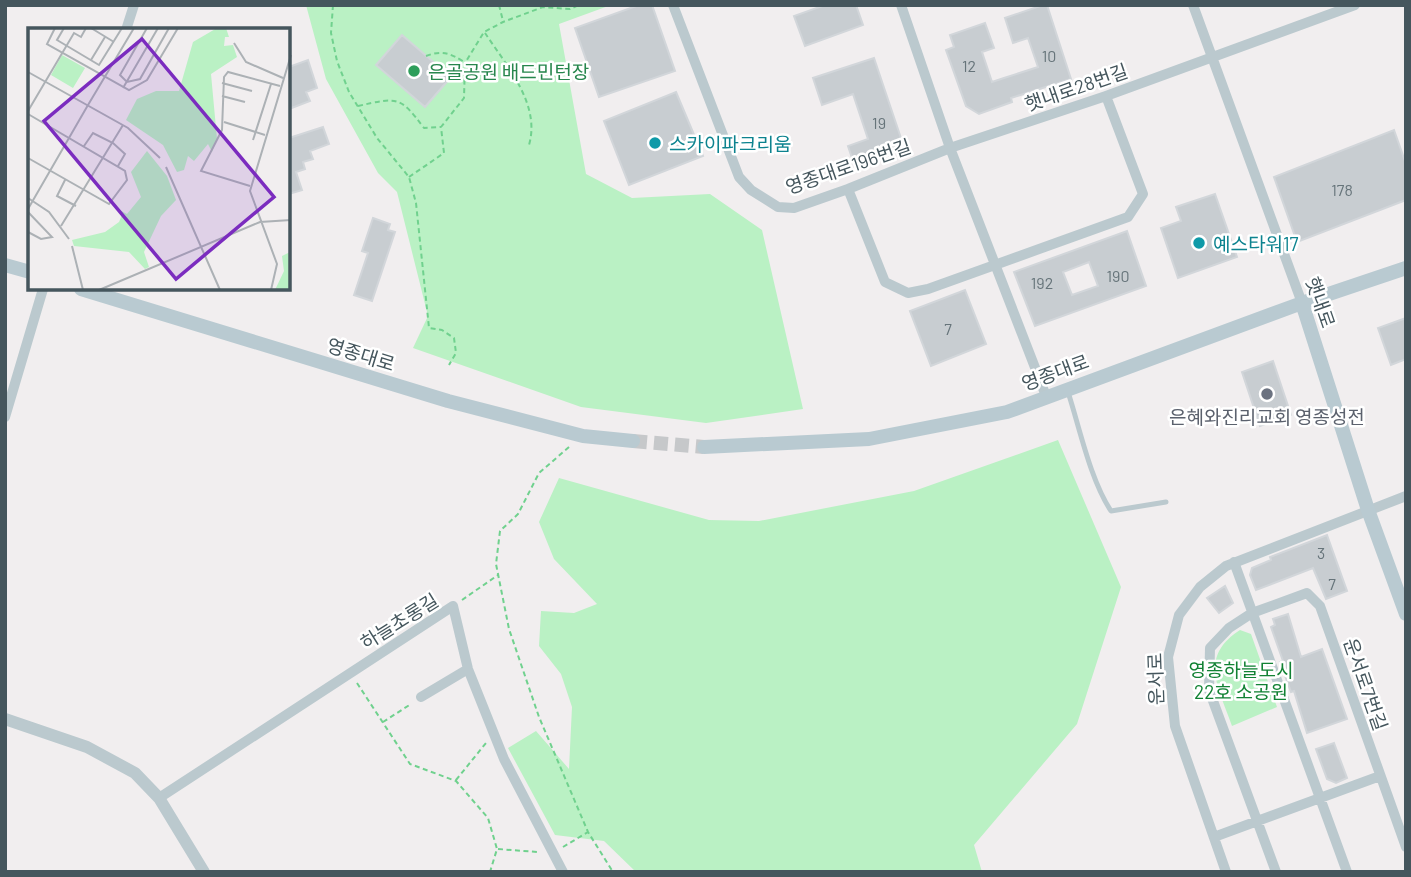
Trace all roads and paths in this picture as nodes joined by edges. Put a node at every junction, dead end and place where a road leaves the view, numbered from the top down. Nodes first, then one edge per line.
1 (134, 5) edge
2 (333, 5) edge
3 (499, 5) edge
4 (579, 5) edge
5 (673, 5) edge
6 (901, 5) edge
7 (1193, 5) edge
8 (1354, 5) edge
9 (503, 22) junction
10 (127, 28) edge
11 (484, 32) junction
12 (426, 56) dead end
13 (1212, 57) junction
14 (465, 63) junction
15 (1106, 96) junction
16 (358, 106) junction
17 (441, 127) junction
18 (529, 145) dead end
19 (950, 148) junction
20 (409, 177) junction
21 (848, 189) junction
22 (5, 265) edge
23 (995, 266) junction
24 (1406, 268) edge
25 (28, 271) edge
26 (43, 290) edge
27 (84, 290) edge
28 (1302, 303) junction
29 (449, 365) dead end
30 (1067, 388) junction
31 (1045, 396) junction
32 (5, 417) edge
33 (583, 436) junction
34 (633, 442) tunnel mouth
35 (704, 447) tunnel mouth
36 (1406, 496) edge
37 (1166, 502) dead end
38 (1368, 510) junction
39 (1234, 562) junction
40 (498, 575) junction
41 (453, 606) junction
42 (1252, 613) junction
43 (1406, 614) edge
44 (468, 669) junction
45 (351, 673) junction
46 (421, 697) joint
47 (5, 719) edge
48 (383, 722) junction
49 (494, 734) junction
50 (1380, 776) junction
51 (456, 780) junction
52 (159, 798) junction
53 (1320, 798) junction
54 (1257, 821) junction
55 (1214, 837) junction
56 (1406, 847) edge
57 (204, 872) edge
58 (490, 872) edge
59 (563, 872) edge
60 (613, 872) edge
61 (1226, 872) edge
62 (1276, 872) edge
63 (1347, 872) edge

1 - 10 street
2 - 16 path
3 - 9 path
4 - 9 path
5 - 21 street, 영종대로196번길
6 - 19 street
7 - 13 street, 햇내로
8 - 13 street, 햇내로28번길
9 - 11 path
11 - 14 path
11 - 18 path
12 - 14 path
13 - 15 street, 햇내로28번길
13 - 28 street, 햇내로
14 - 17 path
15 - 19 street, 햇내로28번길
15 - 23 street
16 - 17 path
16 - 20 path
17 - 20 path
19 - 21 street, 영종대로196번길
19 - 23 street
20 - 29 path
21 - 23 street
22 - 25 main road
23 - 31 street
24 - 28 main road, 영종대로
26 - 32 street
27 - 33 main road, 영종대로
28 - 30 main road, 영종대로
28 - 38 main road, 햇내로
30 - 31 main road, 영종대로
30 - 37 lane
31 - 35 main road, 영종대로
33 - 34 main road, 영종대로
33 - 40 path
36 - 38 street, 운서로
38 - 39 street, 운서로
38 - 43 main road, 햇내로
39 - 42 street
39 - 55 street, 운서로
40 - 41 path
40 - 60 path
41 - 44 street, 하늘초롱길
41 - 45 street, 하늘초롱길
42 - 50 street, 운서로7번길
42 - 53 street
42 - 54 street, 운서로7번길
44 - 46 street
44 - 49 street, 하늘초롱길
45 - 48 path
45 - 52 street, 하늘초롱길
46 - 48 path
47 - 52 street
48 - 51 path
49 - 51 path
49 - 59 street, 하늘초롱길
50 - 53 street
50 - 56 street, 운서로7번길
51 - 58 path
52 - 57 street
53 - 54 street
53 - 63 street
54 - 55 street
54 - 62 street, 운서로7번길
55 - 61 street, 운서로

